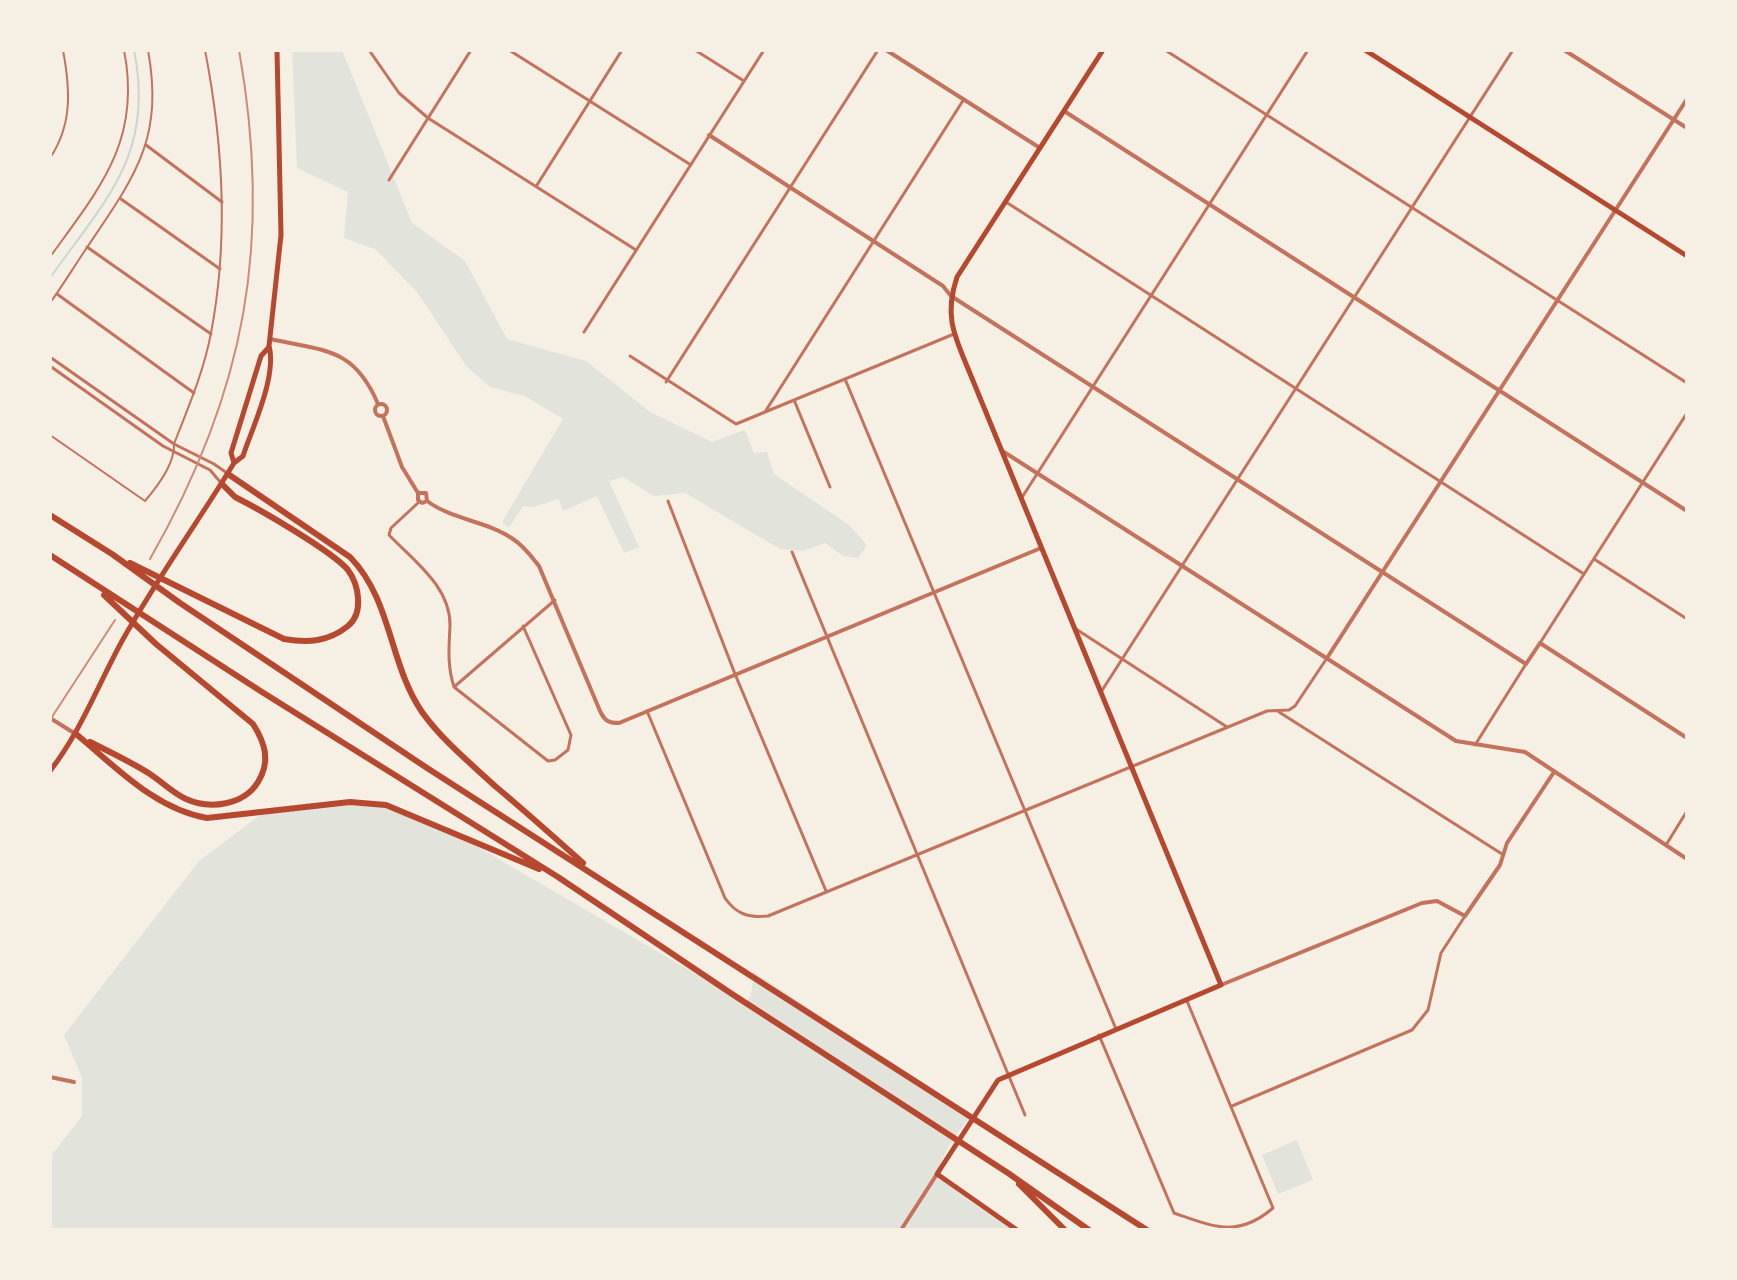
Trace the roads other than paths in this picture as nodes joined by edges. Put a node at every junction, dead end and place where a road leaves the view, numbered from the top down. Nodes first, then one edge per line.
1 (63, 50) edge
2 (124, 50) edge
3 (148, 50) edge
4 (205, 50) edge
5 (277, 50) edge
6 (369, 50) edge
7 (471, 50) edge
8 (509, 50) edge
9 (622, 50) edge
10 (695, 50) edge
11 (764, 50) edge
12 (878, 50) edge
13 (886, 50) edge
14 (1103, 50) edge
15 (1165, 50) edge
16 (1308, 50) edge
17 (1365, 50) edge
18 (1513, 50) edge
19 (1564, 50) edge
20 (744, 81) junction
21 (964, 99) junction
22 (1687, 99) edge
23 (589, 102) junction
24 (1064, 111) junction
25 (1267, 115) junction
26 (1470, 117) junction
27 (428, 118) junction
28 (1674, 120) junction
29 (1687, 128) edge
30 (709, 135) junction
31 (146, 145) junction
32 (1040, 148) junction
33 (50, 158) edge
34 (691, 165) junction
35 (389, 180) dead end
36 (536, 186) junction
37 (791, 187) junction
38 (121, 199) junction
39 (222, 202) junction
40 (1006, 202) junction
41 (1209, 204) junction
42 (1412, 207) junction
43 (1614, 210) junction
44 (872, 242) junction
45 (87, 247) junction
46 (636, 250) junction
47 (1687, 256) edge
48 (50, 257) edge
49 (220, 269) junction
50 (57, 294) junction
51 (951, 296) junction
52 (1151, 296) junction
53 (1356, 297) junction
54 (1556, 299) junction
55 (50, 303) edge
56 (584, 332) dead end
57 (211, 334) junction
58 (954, 334) junction
59 (270, 342) junction
60 (630, 356) dead end
61 (50, 357) edge
62 (50, 366) edge
63 (845, 379) junction
64 (666, 382) junction
65 (1687, 383) edge
66 (1093, 386) junction
67 (1295, 388) junction
68 (1498, 390) junction
69 (194, 393) junction
70 (794, 400) junction
71 (378, 404) junction
72 (765, 412) junction
73 (1687, 413) edge
74 (383, 416) junction
75 (50, 435) edge
76 (174, 444) junction
77 (1002, 451) junction
78 (174, 453) junction
79 (234, 463) junction
80 (228, 474) junction
81 (1037, 474) junction
82 (1237, 478) junction
83 (1440, 481) junction
84 (1642, 483) junction
85 (222, 484) junction
86 (830, 487) dead end
87 (418, 493) junction
88 (1021, 499) junction
89 (427, 501) junction
90 (668, 501) dead end
91 (419, 502) junction
92 (1687, 511) edge
93 (50, 515) edge
94 (1041, 548) junction
95 (792, 552) dead end
96 (112, 554) junction
97 (50, 555) edge
98 (1594, 559) junction
99 (1182, 566) junction
100 (1383, 571) junction
101 (1584, 574) junction
102 (95, 586) junction
103 (933, 592) junction
104 (555, 600) junction
105 (1687, 619) edge
106 (523, 626) junction
107 (1075, 628) junction
108 (828, 636) junction
109 (1540, 643) junction
110 (1327, 658) junction
111 (1122, 659) junction
112 (1526, 664) junction
113 (735, 674) junction
114 (454, 687) junction
115 (1101, 692) junction
116 (1276, 709) junction
117 (647, 711) junction
118 (50, 718) edge
119 (1227, 727) junction
120 (76, 734) junction
121 (1687, 738) edge
122 (1475, 745) junction
123 (1131, 767) junction
124 (50, 771) edge
125 (1554, 772) junction
126 (1024, 810) junction
127 (1687, 811) edge
128 (1666, 845) junction
129 (918, 854) junction
130 (1502, 854) junction
131 (1687, 859) edge
132 (598, 876) junction
133 (558, 877) junction
134 (826, 891) junction
135 (1465, 916) junction
136 (1221, 985) junction
137 (1187, 1000) junction
138 (1116, 1029) junction
139 (1099, 1035) junction
140 (1008, 1074) junction
141 (50, 1077) edge
142 (74, 1082) dead end
143 (1231, 1106) junction
144 (1025, 1115) dead end
145 (1008, 1173) junction
146 (937, 1174) junction
147 (1231, 1229) edge
148 (901, 1230) edge
149 (1017, 1230) edge
150 (1065, 1230) edge
151 (1089, 1230) edge
152 (1147, 1230) edge

1 - 33 lane
2 - 48 lane
3 - 31 lane
4 - 39 lane
5 - 59 main road
6 - 27 street
7 - 27 street
8 - 23 street
9 - 23 street
10 - 20 street
11 - 20 street
12 - 37 street
13 - 21 street
14 - 24 main road
15 - 25 street
16 - 25 street
17 - 26 main road
18 - 26 street
19 - 28 street
20 - 30 street
21 - 32 street
21 - 44 street
22 - 28 street
23 - 34 street
23 - 36 street
24 - 32 main road
24 - 41 street
25 - 41 street
25 - 42 street
26 - 42 street
26 - 43 main road
27 - 35 street
27 - 36 street
28 - 29 street
28 - 43 street
30 - 34 street
30 - 37 street
31 - 38 lane
31 - 39 street
32 - 40 main road
34 - 46 street
36 - 46 street
37 - 44 street
37 - 64 street
38 - 45 lane
38 - 49 street
39 - 49 lane
40 - 51 main road
40 - 52 street
41 - 52 street
41 - 53 street
42 - 53 street
42 - 54 street
43 - 47 main road
43 - 54 street
44 - 51 street
44 - 72 street
45 - 50 lane
45 - 57 street
46 - 56 street
49 - 57 lane
50 - 55 lane
50 - 69 street
51 - 58 main road
51 - 66 street
52 - 66 street
52 - 67 street
53 - 67 street
53 - 68 street
54 - 65 street
54 - 68 street
57 - 69 lane
58 - 63 street
58 - 77 main road
59 - 71 street
59 - 79 main road
59 - 79 main road
60 - 64 street
61 - 76 street
62 - 78 street
63 - 70 street
63 - 103 street
64 - 72 street
66 - 81 street
66 - 82 street
67 - 82 street
67 - 83 street
68 - 83 street
68 - 84 street
69 - 76 lane
70 - 72 street
70 - 86 street
71 - 74 street
71 - 74 street
73 - 84 street
74 - 87 street
75 - 78 lane
76 - 78 lane
76 - 80 street
77 - 81 street
77 - 88 main road
78 - 85 street
79 - 80 main road
80 - 85 main road
80 - 132 highway
81 - 88 street
81 - 99 street
82 - 99 street
82 - 100 street
83 - 100 street
83 - 101 street
84 - 92 street
84 - 98 street
85 - 96 highway
85 - 120 main road
87 - 89 street
87 - 91 street
88 - 94 main road
89 - 91 street
89 - 104 street
90 - 113 street
91 - 114 street
93 - 96 highway
94 - 103 street
94 - 107 main road
95 - 108 street
96 - 132 highway
97 - 102 highway
98 - 101 street
98 - 105 street
99 - 110 street
99 - 111 street
100 - 110 street
100 - 112 street
101 - 109 street
102 - 120 highway
102 - 133 highway
103 - 108 street
103 - 126 street
104 - 106 street
104 - 117 street
106 - 114 street
106 - 114 street
107 - 111 street
107 - 115 main road
108 - 113 street
108 - 129 street
109 - 112 street
109 - 121 street
110 - 116 street
110 - 122 street
111 - 115 street
111 - 119 street
112 - 122 street
113 - 117 street
113 - 134 street
115 - 123 main road
116 - 119 street
116 - 130 street
117 - 134 street
118 - 120 street
119 - 123 street
120 - 124 main road
120 - 133 highway
122 - 125 street
123 - 126 street
123 - 136 main road
125 - 128 street
125 - 130 street
126 - 129 street
126 - 138 street
127 - 128 street
128 - 131 street
129 - 134 street
129 - 140 street
130 - 135 street
132 - 152 highway
133 - 145 highway
135 - 136 street
135 - 143 street
136 - 137 main road
137 - 138 main road
137 - 143 street
138 - 139 main road
139 - 140 main road
139 - 147 street
140 - 144 street
140 - 146 main road
141 - 142 street
143 - 147 street
145 - 150 highway
145 - 151 highway
146 - 148 street
146 - 149 main road

